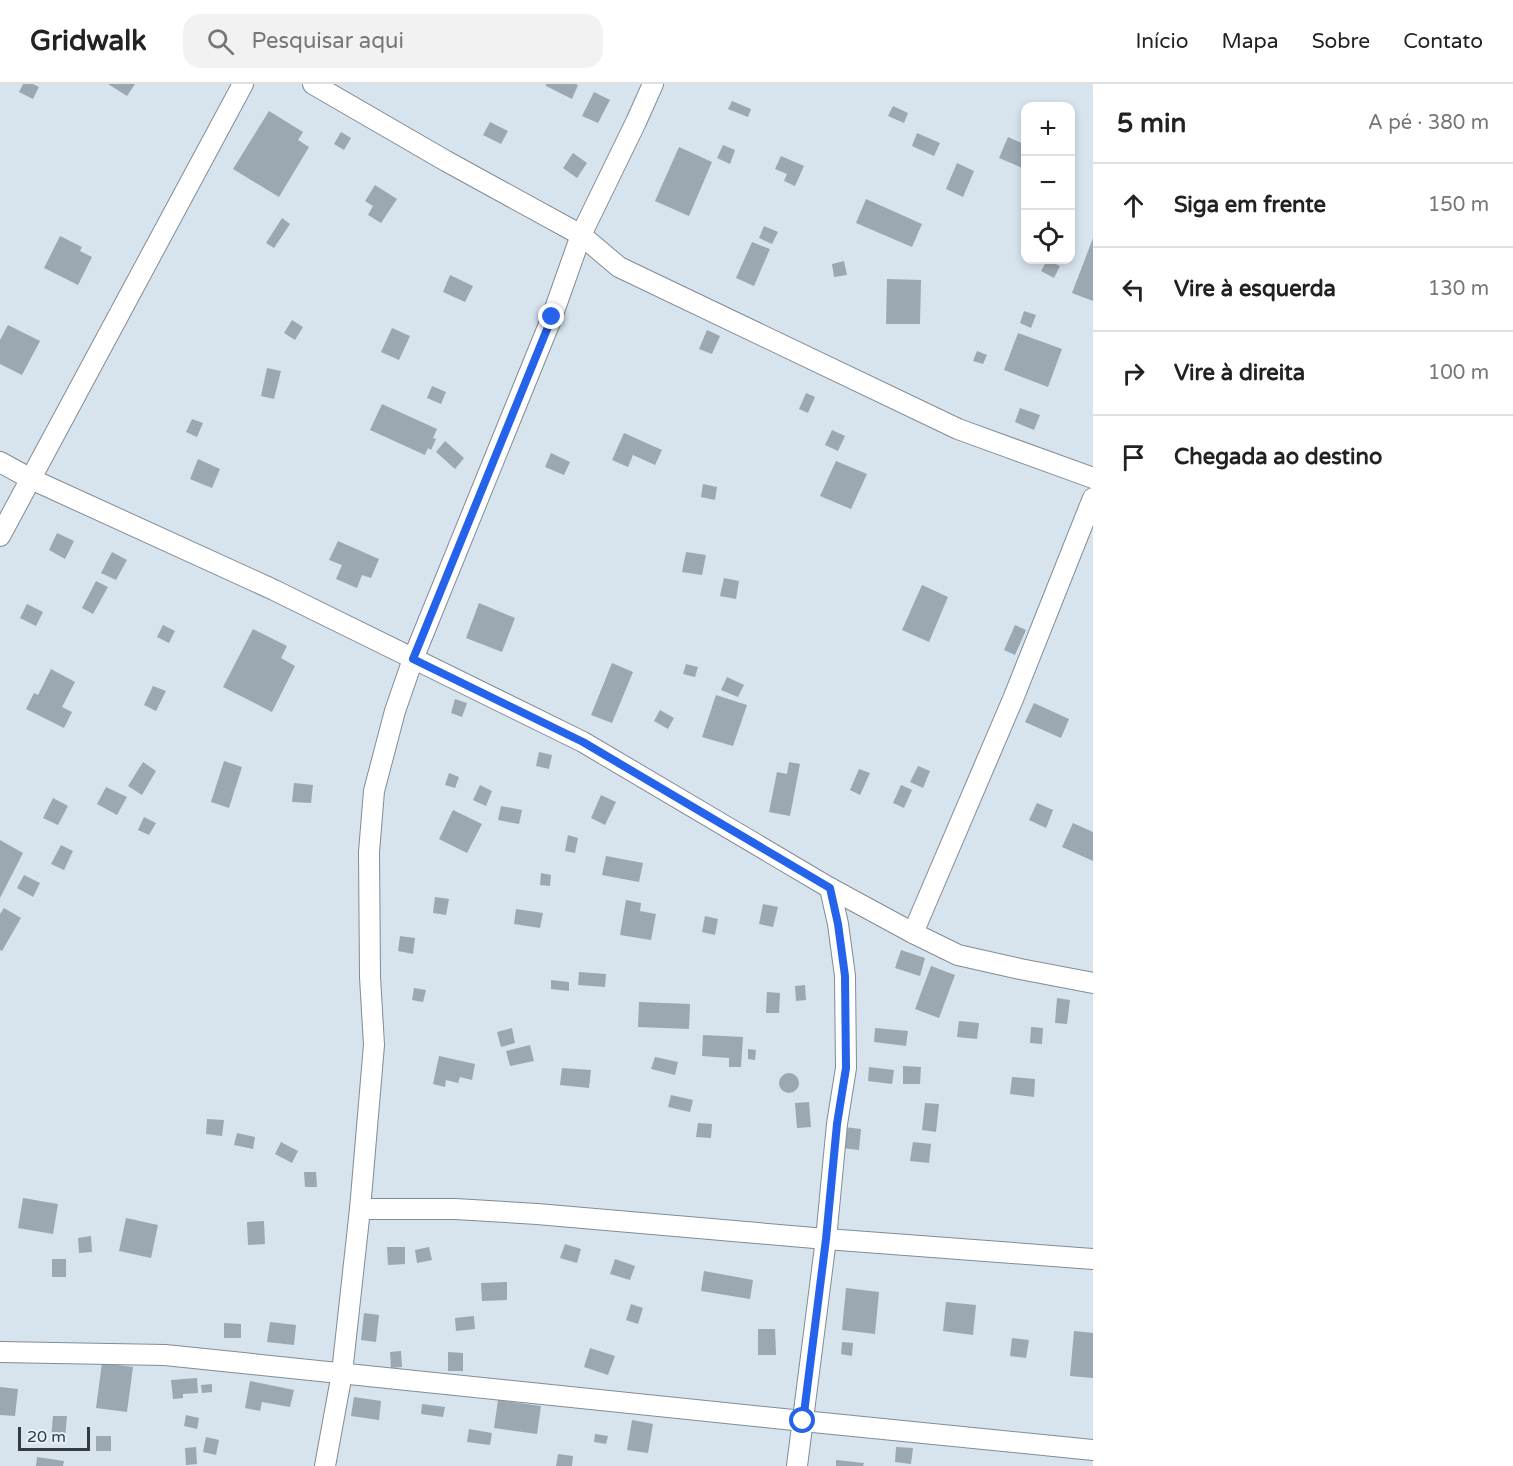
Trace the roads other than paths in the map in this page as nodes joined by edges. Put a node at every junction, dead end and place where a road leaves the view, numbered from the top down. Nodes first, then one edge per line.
1 (243, 84) edge
2 (313, 84) edge
3 (653, 84) edge
4 (581, 235) junction
5 (0, 462) edge
6 (1093, 478) edge
7 (31, 479) junction
8 (1093, 498) edge
9 (0, 536) edge
10 (413, 659) junction
11 (830, 888) junction
12 (913, 933) junction
13 (1093, 983) edge
14 (360, 1209) junction
15 (826, 1239) junction
16 (1093, 1259) edge
17 (0, 1352) edge
18 (342, 1373) junction
19 (803, 1421) junction
20 (1093, 1450) edge
21 (325, 1466) edge
22 (797, 1466) edge

1 - 7 street
2 - 4 street
3 - 4 street
4 - 6 street
4 - 10 street
5 - 7 street
7 - 9 street
7 - 10 street
8 - 12 street
10 - 11 street
10 - 14 street
11 - 12 street
11 - 15 street
12 - 13 street
14 - 15 street
14 - 18 street
15 - 16 street
15 - 19 street
17 - 18 street
18 - 19 street
18 - 21 street
19 - 20 street
19 - 22 street

